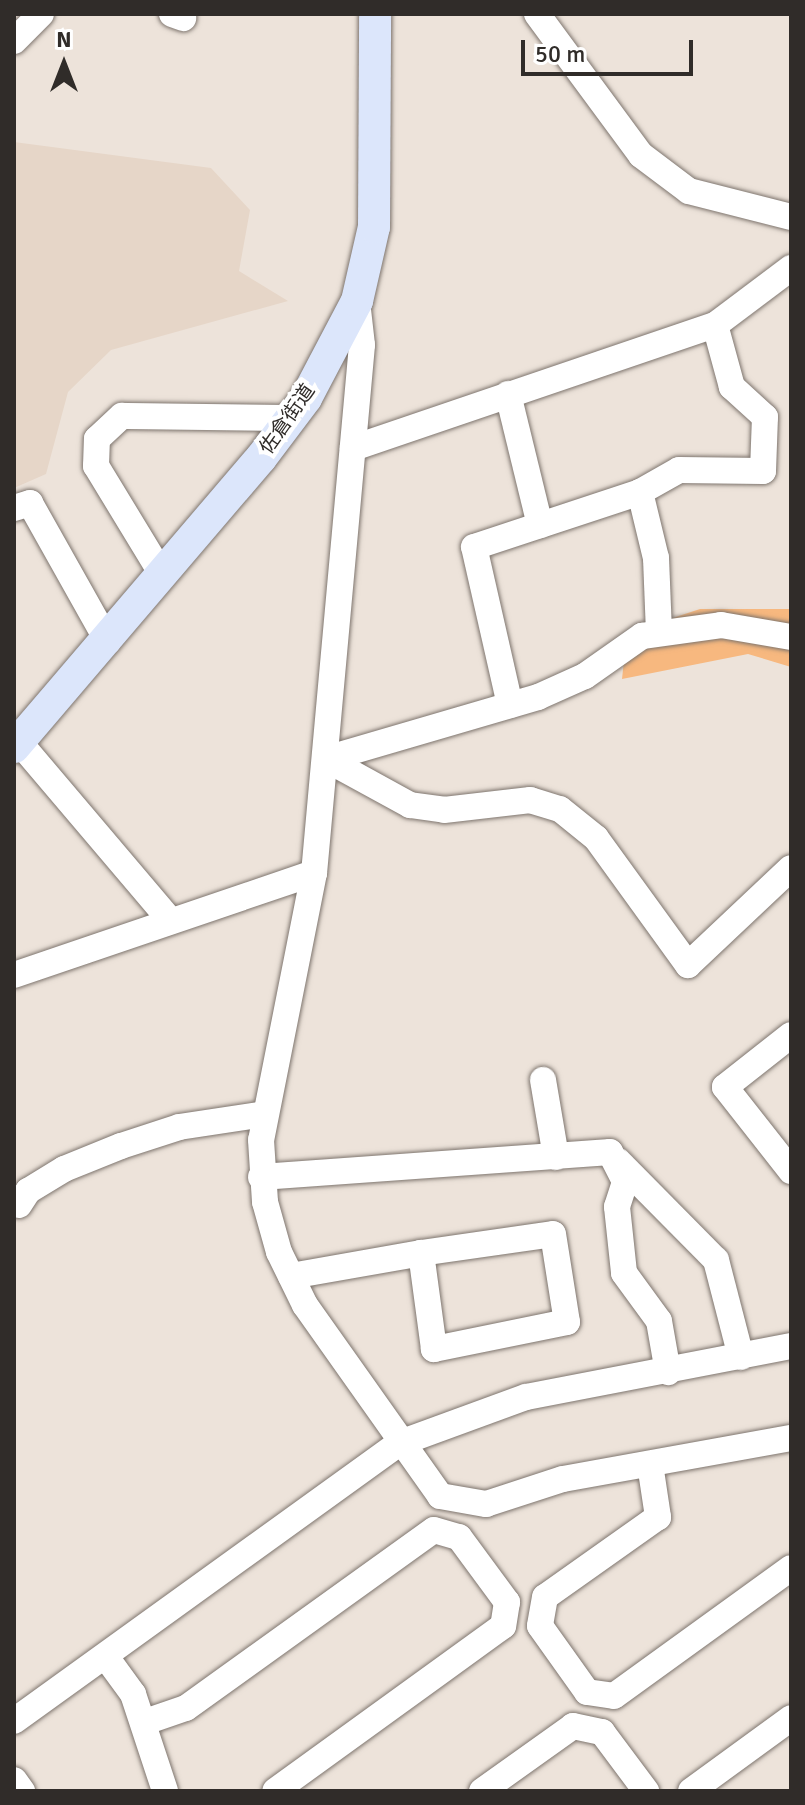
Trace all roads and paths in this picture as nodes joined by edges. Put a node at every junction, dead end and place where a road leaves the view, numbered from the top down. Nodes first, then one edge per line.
1 (41, 14) edge
2 (375, 14) edge
3 (537, 14) edge
4 (14, 41) edge
5 (791, 217) edge
6 (791, 268) edge
7 (357, 301) junction
8 (715, 325) junction
9 (508, 394) junction
10 (291, 418) junction
11 (353, 448) junction
12 (640, 492) junction
13 (14, 508) edge
14 (540, 525) junction
15 (163, 576) junction
16 (659, 632) junction
17 (791, 637) edge
18 (108, 642) junction
19 (510, 705) junction
20 (16, 745) edge
21 (326, 759) junction
22 (791, 868) edge
23 (314, 873) junction
24 (168, 918) junction
25 (14, 975) edge
26 (791, 1035) edge
27 (543, 1080) dead end
28 (265, 1114) junction
29 (610, 1152) junction
30 (556, 1157) junction
31 (791, 1171) edge
32 (261, 1177) junction
33 (19, 1205) dead end
34 (421, 1253) junction
35 (291, 1276) junction
36 (791, 1346) edge
37 (741, 1357) junction
38 (668, 1372) junction
39 (791, 1438) edge
40 (400, 1443) junction
41 (650, 1464) junction
42 (791, 1568) edge
43 (106, 1657) junction
44 (791, 1718) edge
45 (14, 1721) edge
46 (145, 1722) junction
47 (14, 1780) edge
48 (22, 1791) edge
49 (165, 1791) edge
50 (275, 1791) edge
51 (482, 1791) edge
52 (646, 1791) edge
53 (691, 1791) edge

1 - 4 street
2 - 7 main road, 佐倉街道
3 - 5 street
6 - 8 street
7 - 10 main road, 佐倉街道
7 - 11 street
8 - 9 street
8 - 12 street
9 - 11 street
9 - 14 street
10 - 15 main road, 佐倉街道
10 - 15 street
11 - 21 street
12 - 14 street
12 - 16 street
13 - 18 street
14 - 19 street
15 - 18 main road, 佐倉街道
16 - 17 street
16 - 19 street
18 - 20 main road, 佐倉街道
19 - 21 street
20 - 24 street
21 - 22 street
21 - 23 street
23 - 24 street
23 - 28 street
24 - 25 street
26 - 31 street
27 - 30 street
28 - 32 street
28 - 33 street
29 - 30 street
29 - 37 street
29 - 38 street
30 - 32 street
32 - 35 street
34 - 34 street
34 - 35 street
35 - 40 street
36 - 37 street
37 - 38 street
38 - 40 street
39 - 41 street
40 - 41 street
40 - 43 street
41 - 42 street
43 - 45 street
43 - 46 street
44 - 53 street
46 - 49 street
46 - 50 street
47 - 48 street
51 - 52 street

